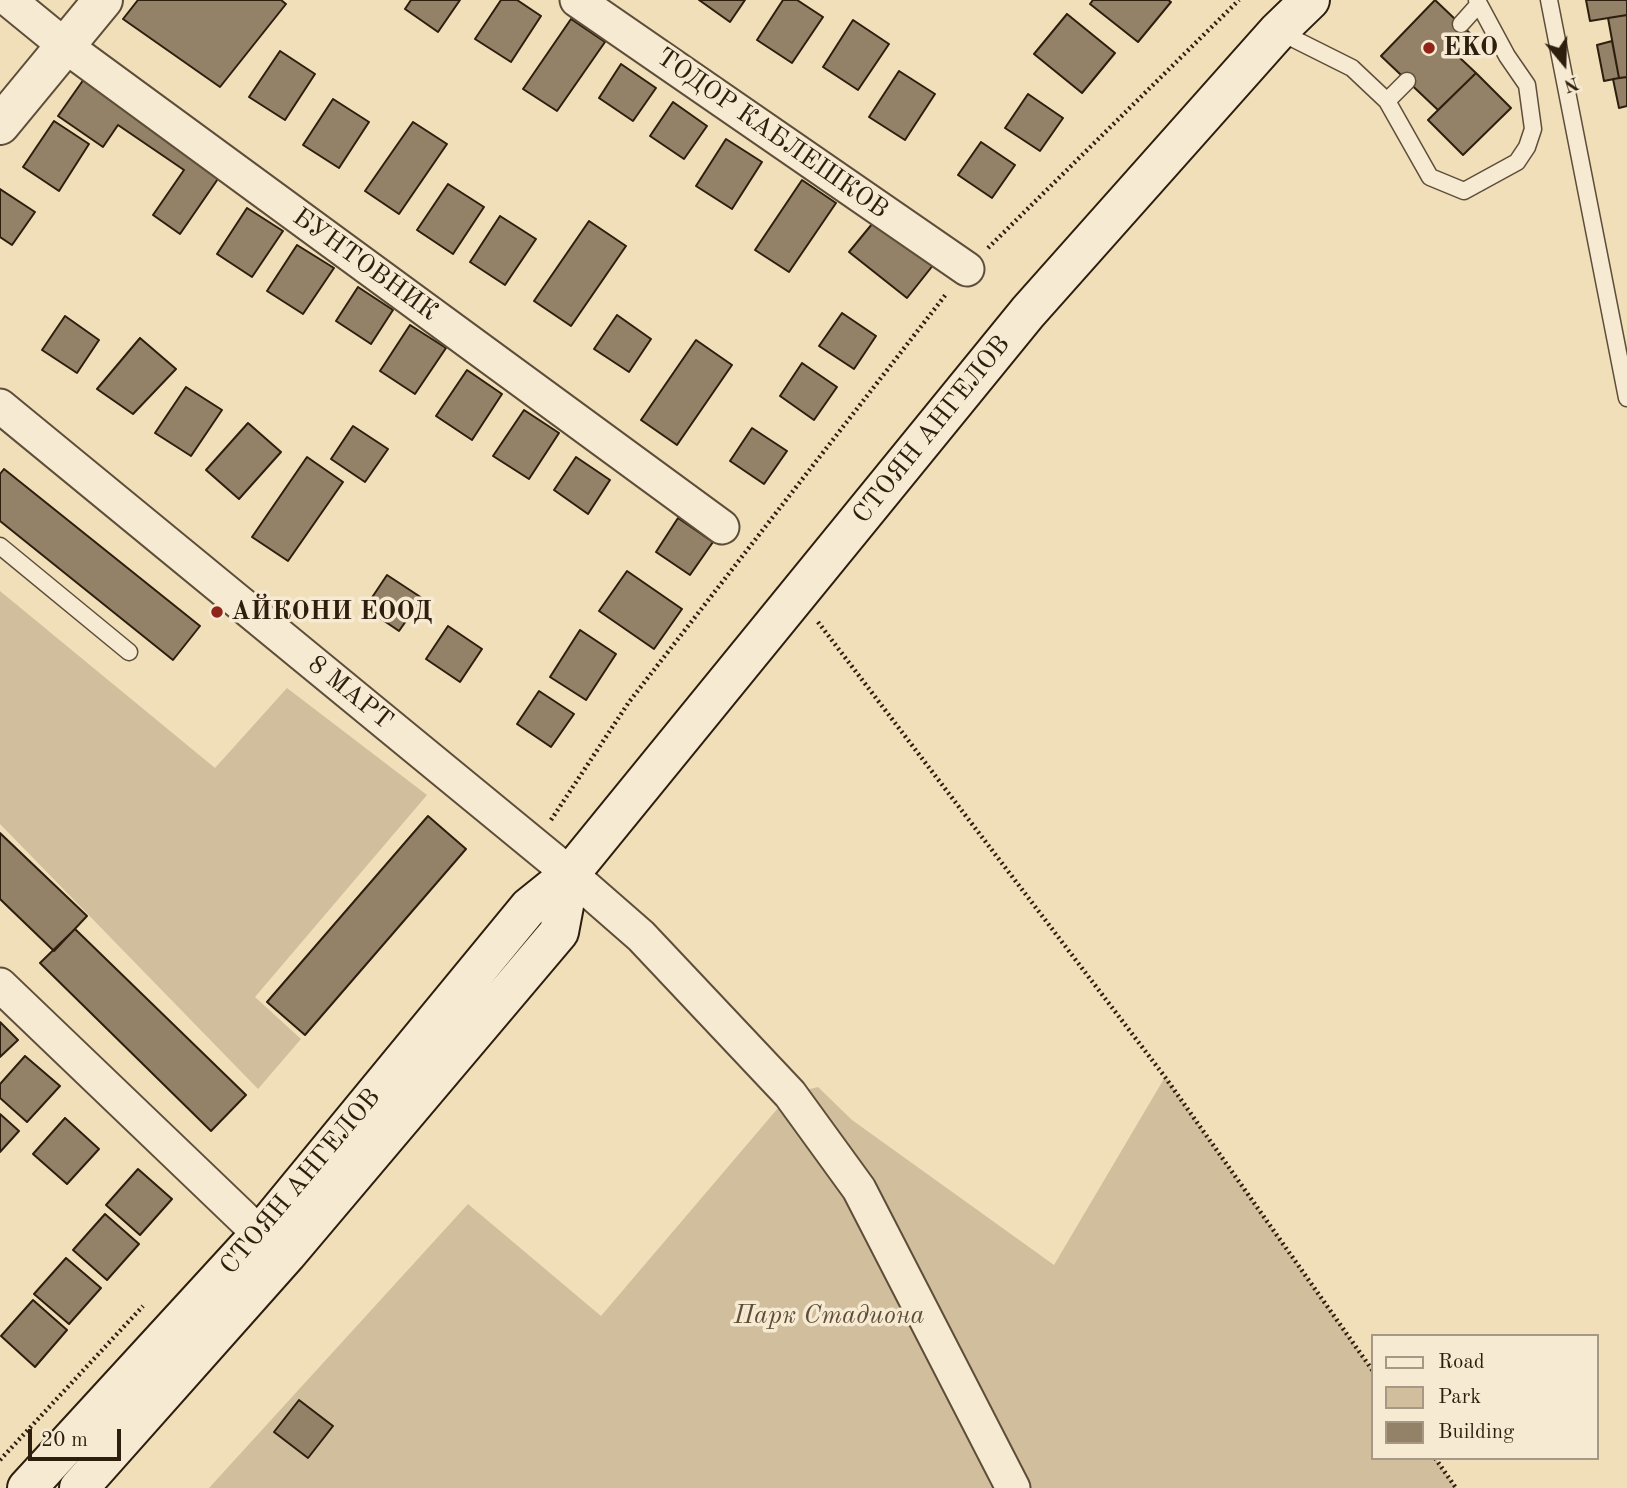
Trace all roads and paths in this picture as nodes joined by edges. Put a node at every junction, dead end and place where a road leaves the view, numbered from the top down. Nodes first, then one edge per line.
1 (9, 0) edge
2 (103, 0) edge
3 (577, 0) edge
4 (1239, 0) edge
5 (1310, 0) edge
6 (1549, 0) edge
7 (1478, 2) edge
8 (1461, 24) dead end
9 (1278, 31) junction
10 (64, 45) junction
11 (1407, 81) dead end
12 (1387, 101) junction
13 (0, 125) edge
14 (967, 269) junction
15 (1627, 398) edge
16 (0, 405) edge
17 (722, 527) dead end
18 (0, 547) edge
19 (796, 594) junction
20 (129, 652) dead end
21 (534, 844) junction
22 (570, 874) junction
23 (0, 985) edge
24 (260, 1234) junction
25 (150, 1299) dead end
26 (1372, 1370) edge
27 (0, 1460) edge
28 (1436, 1460) edge
29 (27, 1488) edge
30 (79, 1488) edge
31 (1013, 1488) edge
32 (1456, 1488) edge

1 - 10 street, БУНТОВНИК
2 - 10 main road
3 - 14 street, ТОДОР КАБЛЕШКОВ
4 - 14 path
5 - 9 main road, СТОЯН АНГЕЛОВ
6 - 15 lane
7 - 8 lane
7 - 12 lane
9 - 12 lane
9 - 19 main road, СТОЯН АНГЕЛОВ
10 - 13 main road
10 - 17 street, БУНТОВНИК
11 - 12 lane
14 - 21 path
16 - 21 street, 8 МАРТ
18 - 20 lane
19 - 22 main road, СТОЯН АНГЕЛОВ
19 - 26 path
21 - 22 street, 8 МАРТ
22 - 24 main road, СТОЯН АНГЕЛОВ
22 - 30 main road, СТОЯН АНГЕЛОВ
22 - 31 street, 8 МАРТ
23 - 24 street
24 - 29 main road, СТОЯН АНГЕЛОВ
25 - 27 path
28 - 32 path

